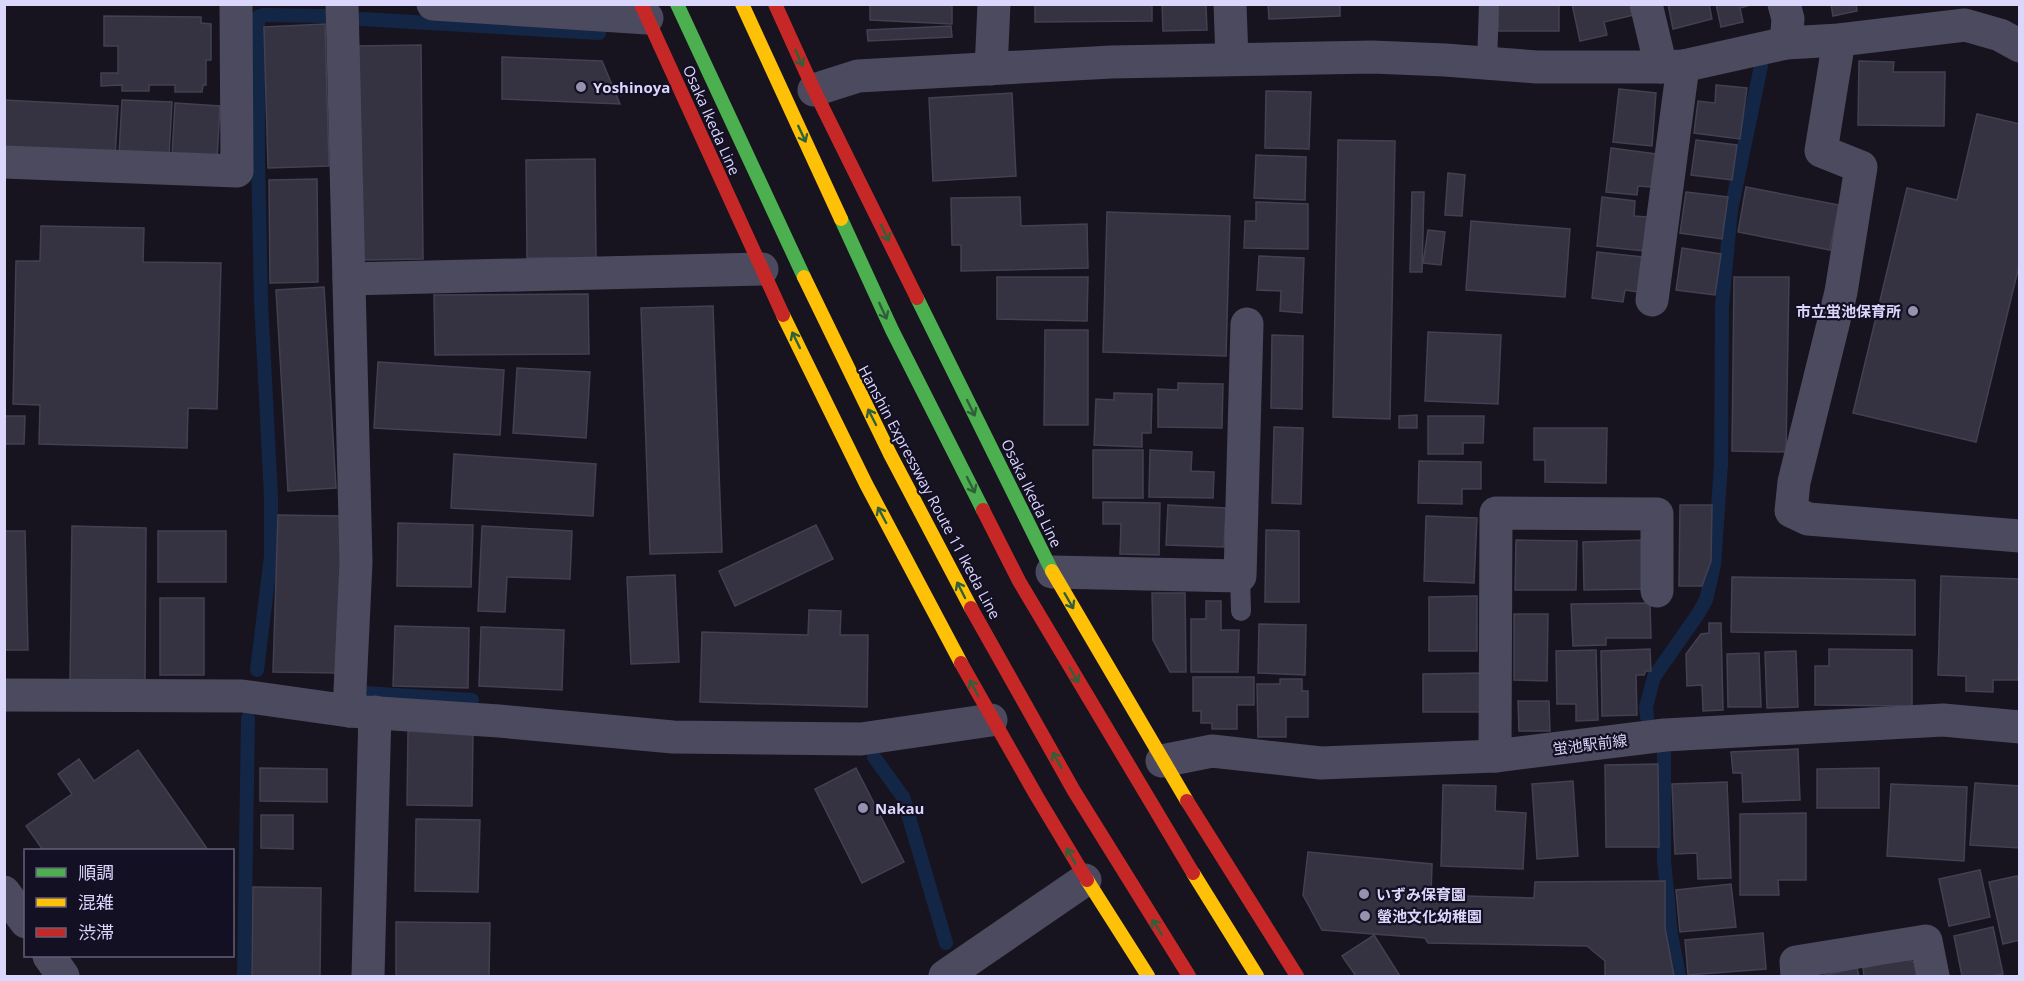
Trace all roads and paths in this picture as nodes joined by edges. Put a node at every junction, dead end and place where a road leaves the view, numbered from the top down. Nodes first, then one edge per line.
1 (236, 4) edge
2 (342, 4) edge
3 (433, 4) edge
4 (677, 4) edge
5 (742, 4) edge
6 (775, 4) edge
7 (994, 4) edge
8 (1230, 4) edge
9 (1489, 4) edge
10 (1647, 4) edge
11 (1784, 4) edge
12 (644, 11) edge
13 (1963, 15) edge
14 (1839, 40) junction
15 (1786, 43) junction
16 (2019, 46) edge
17 (1232, 59) junction
18 (1487, 64) junction
19 (1672, 67) junction
20 (991, 69) junction
21 (814, 90) junction
22 (4, 162) edge
23 (762, 269) junction
24 (349, 279) junction
25 (1652, 300) dead end
26 (1246, 324) dead end
27 (2019, 536) edge
28 (1052, 572) junction
29 (1240, 576) junction
30 (1657, 591) dead end
31 (1240, 611) dead end
32 (4, 694) edge
33 (362, 712) junction
34 (991, 720) junction
35 (2019, 727) edge
36 (1495, 756) junction
37 (1162, 761) junction
38 (1085, 880) junction
39 (4, 892) edge
40 (24, 919) edge
41 (50, 957) edge
42 (63, 976) edge
43 (368, 976) edge
44 (945, 976) edge
45 (1148, 976) edge
46 (1189, 976) edge
47 (1257, 976) edge
48 (1296, 976) edge
49 (1797, 976) edge
50 (1933, 976) edge

1 - 22 street
2 - 24 street
3 - 12 street
46 -> 4 main road, Hanshin Expressway Route 11 Ikeda Line
5 -> 47 main road
6 -> 21 main road, Osaka Ikeda Line
7 - 20 street
8 - 17 street
9 - 18 lane
10 - 19 street
11 - 15 street
12 - 23 main road, Osaka Ikeda Line
13 - 14 street
13 - 16 street
14 - 15 street
14 - 27 street
15 - 19 street
17 - 18 street
17 - 20 street
18 - 19 street
19 - 25 street
20 - 21 street
21 -> 28 main road, Osaka Ikeda Line
23 - 24 street
34 -> 23 main road, Osaka Ikeda Line
24 - 33 street
26 - 29 street
28 - 29 street
28 -> 37 main road, Osaka Ikeda Line
29 - 31 lane
30 - 36 street
32 - 33 street
33 - 34 street
33 - 43 street
38 -> 34 main road, Osaka Ikeda Line
35 - 36 street, 蛍池駅前線
36 - 37 street, 蛍池駅前線
37 - 48 main road, Osaka Ikeda Line
38 - 44 street
38 - 45 main road, Osaka Ikeda Line
39 - 40 street
41 - 42 street
49 - 50 street

